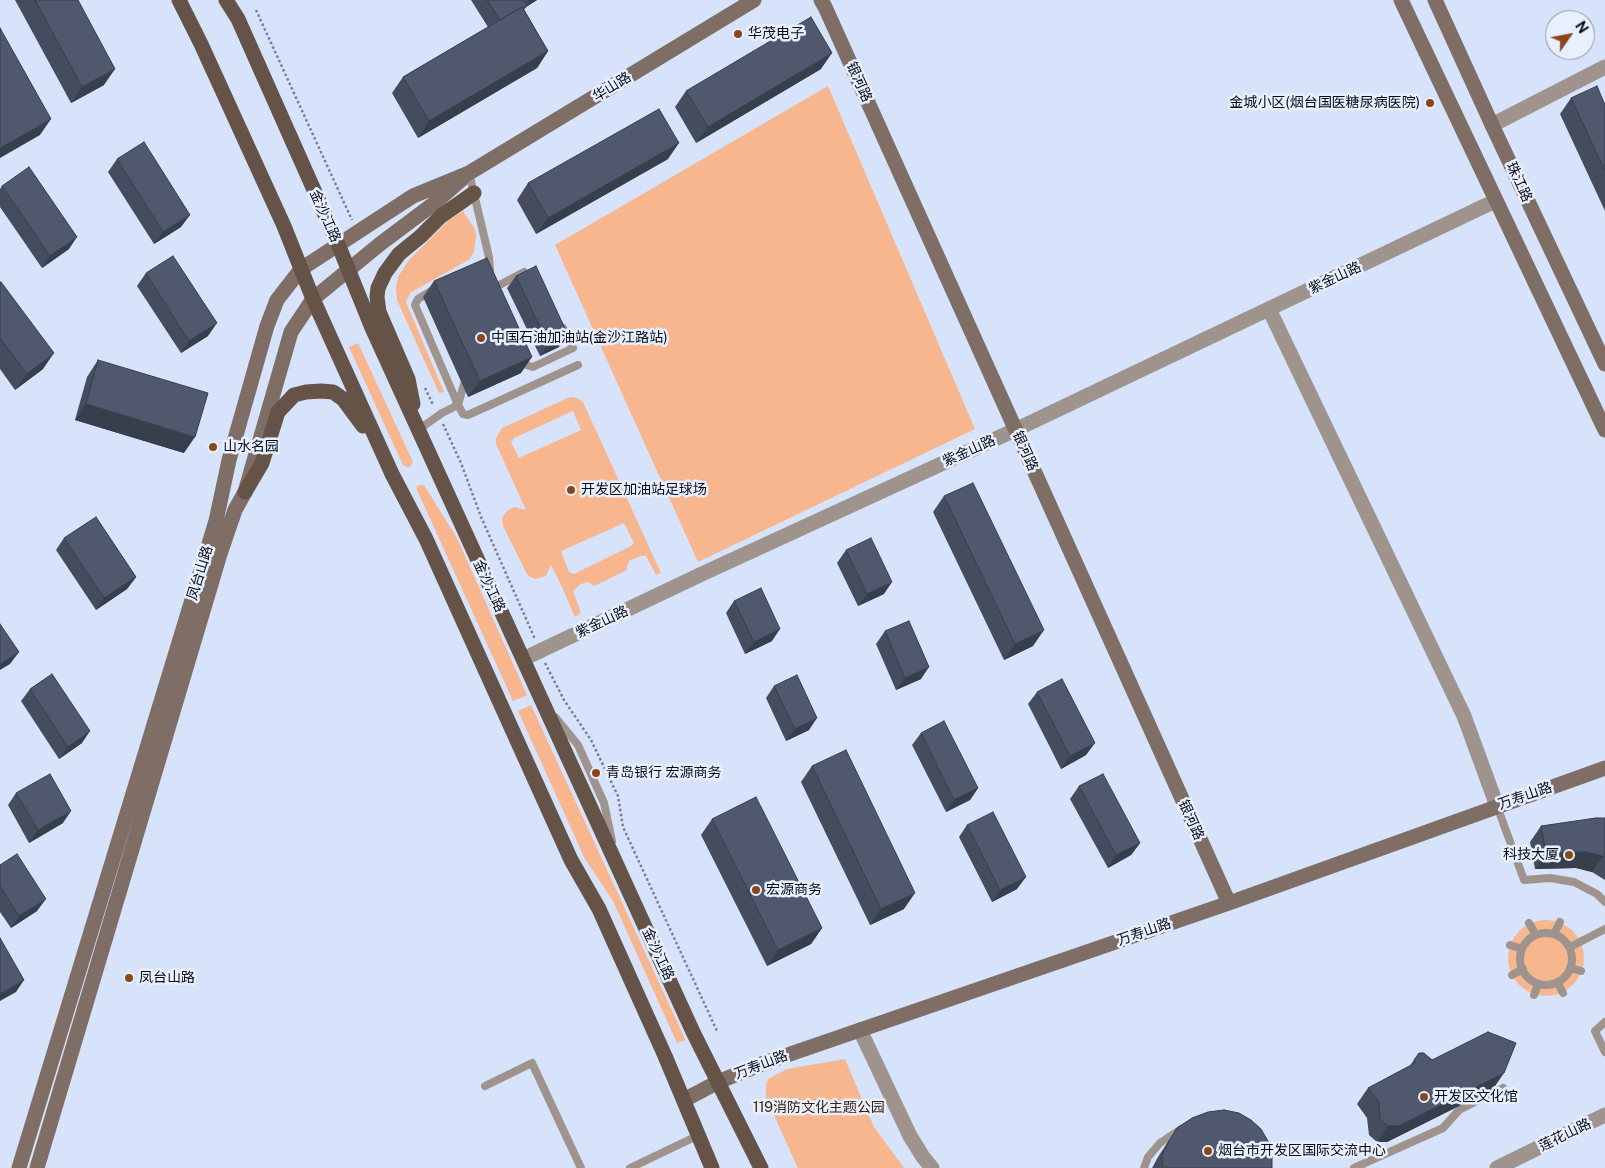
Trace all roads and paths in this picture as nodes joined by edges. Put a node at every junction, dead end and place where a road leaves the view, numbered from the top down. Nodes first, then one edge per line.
1 (179, 0) edge
2 (226, 0) edge
3 (754, 0) edge
4 (820, 0) edge
5 (1401, 0) edge
6 (1435, 0) edge
7 (256, 10) dead end
8 (1605, 67) edge
9 (1588, 77) junction
10 (1594, 92) edge
11 (1492, 125) junction
12 (469, 173) junction
13 (474, 193) junction
14 (1495, 202) junction
15 (357, 231) junction
16 (338, 244) junction
17 (489, 257) junction
18 (479, 263) edge
19 (301, 269) junction
20 (349, 270) junction
21 (531, 271) edge
22 (441, 285) edge
23 (492, 288) junction
24 (493, 297) edge
25 (313, 299) junction
26 (1269, 309) junction
27 (561, 322) edge
28 (518, 348) edge
29 (1605, 364) edge
30 (578, 365) dead end
31 (468, 369) edge
32 (422, 381) dead end
33 (458, 405) junction
34 (438, 416) junction
35 (418, 430) junction
36 (1015, 430) junction
37 (1605, 430) edge
38 (392, 474) junction
39 (245, 492) junction
40 (540, 652) junction
41 (523, 659) junction
42 (1605, 768) edge
43 (1497, 806) junction
44 (1605, 902) edge
45 (1229, 903) junction
46 (1560, 922) dead end
47 (1529, 923) dead end
48 (1605, 929) edge
49 (1554, 934) junction
50 (1536, 935) junction
51 (1510, 945) dead end
52 (1570, 947) junction
53 (1522, 949) junction
54 (1570, 968) junction
55 (1523, 969) junction
56 (1581, 971) dead end
57 (1512, 975) dead end
58 (1558, 983) junction
59 (1538, 984) junction
60 (1563, 993) dead end
61 (1534, 995) dead end
62 (1605, 1022) edge
63 (860, 1030) junction
64 (717, 1031) dead end
65 (1605, 1052) edge
66 (718, 1082) junction
67 (485, 1086) dead end
68 (1504, 1088) edge
69 (684, 1100) junction
70 (1605, 1115) edge
71 (1193, 1125) edge
72 (699, 1135) junction
73 (19, 1168) edge
74 (37, 1168) edge
75 (581, 1168) edge
76 (630, 1168) edge
77 (712, 1168) edge
78 (761, 1168) edge
79 (932, 1168) edge
80 (1144, 1168) edge
81 (1354, 1168) edge
82 (1498, 1168) edge

1 - 19 main road
2 - 16 main road, 金沙江路
3 - 12 street, 华山路
4 - 36 street, 银河路
5 - 14 street
6 - 11 street, 珠江路
7 - 15 path
8 - 9 street
9 - 10 street
9 - 11 street
11 - 29 street, 珠江路
12 - 13 lane
12 - 15 street, 凤台山路
12 - 20 street, 凤台山路
13 - 17 lane
13 - 35 main road
14 - 26 street, 紫金山路
14 - 37 street
15 - 16 street, 凤台山路
16 - 19 street, 凤台山路
16 - 20 main road, 金沙江路
17 - 18 lane
17 - 23 lane
19 - 25 main road
19 - 73 street, 凤台山路
20 - 25 street, 凤台山路
20 - 35 main road, 金沙江路
21 - 23 lane
22 - 33 lane
23 - 24 lane
25 - 38 main road
25 - 39 street, 凤台山路
26 - 36 street, 紫金山路
26 - 43 street
27 - 28 lane
30 - 33 lane
31 - 33 lane
32 - 34 path
33 - 34 lane
34 - 35 lane
34 - 40 path
35 - 41 main road, 金沙江路
36 - 40 street, 紫金山路
36 - 45 street, 银河路
38 - 39 main road
38 - 69 main road
39 - 74 street, 凤台山路
40 - 41 street, 紫金山路
40 - 64 path
41 - 66 main road, 金沙江路
42 - 43 street, 万寿山路
43 - 44 lane
43 - 45 street, 万寿山路
45 - 63 street, 万寿山路
46 - 49 lane
47 - 50 lane
48 - 52 lane
49 - 50 lane
49 - 52 lane
50 - 53 lane
51 - 53 lane
52 - 54 lane
53 - 55 lane
54 - 56 lane
54 - 58 lane
55 - 57 lane
55 - 59 lane
58 - 59 lane
58 - 60 lane
59 - 61 lane
62 - 65 lane
63 - 66 street, 万寿山路
63 - 79 street
66 - 69 street, 万寿山路
66 - 78 main road, 金沙江路
67 - 75 lane
68 - 81 lane
69 - 72 main road
70 - 82 street, 莲花山路
71 - 80 lane
72 - 76 lane
72 - 77 main road

